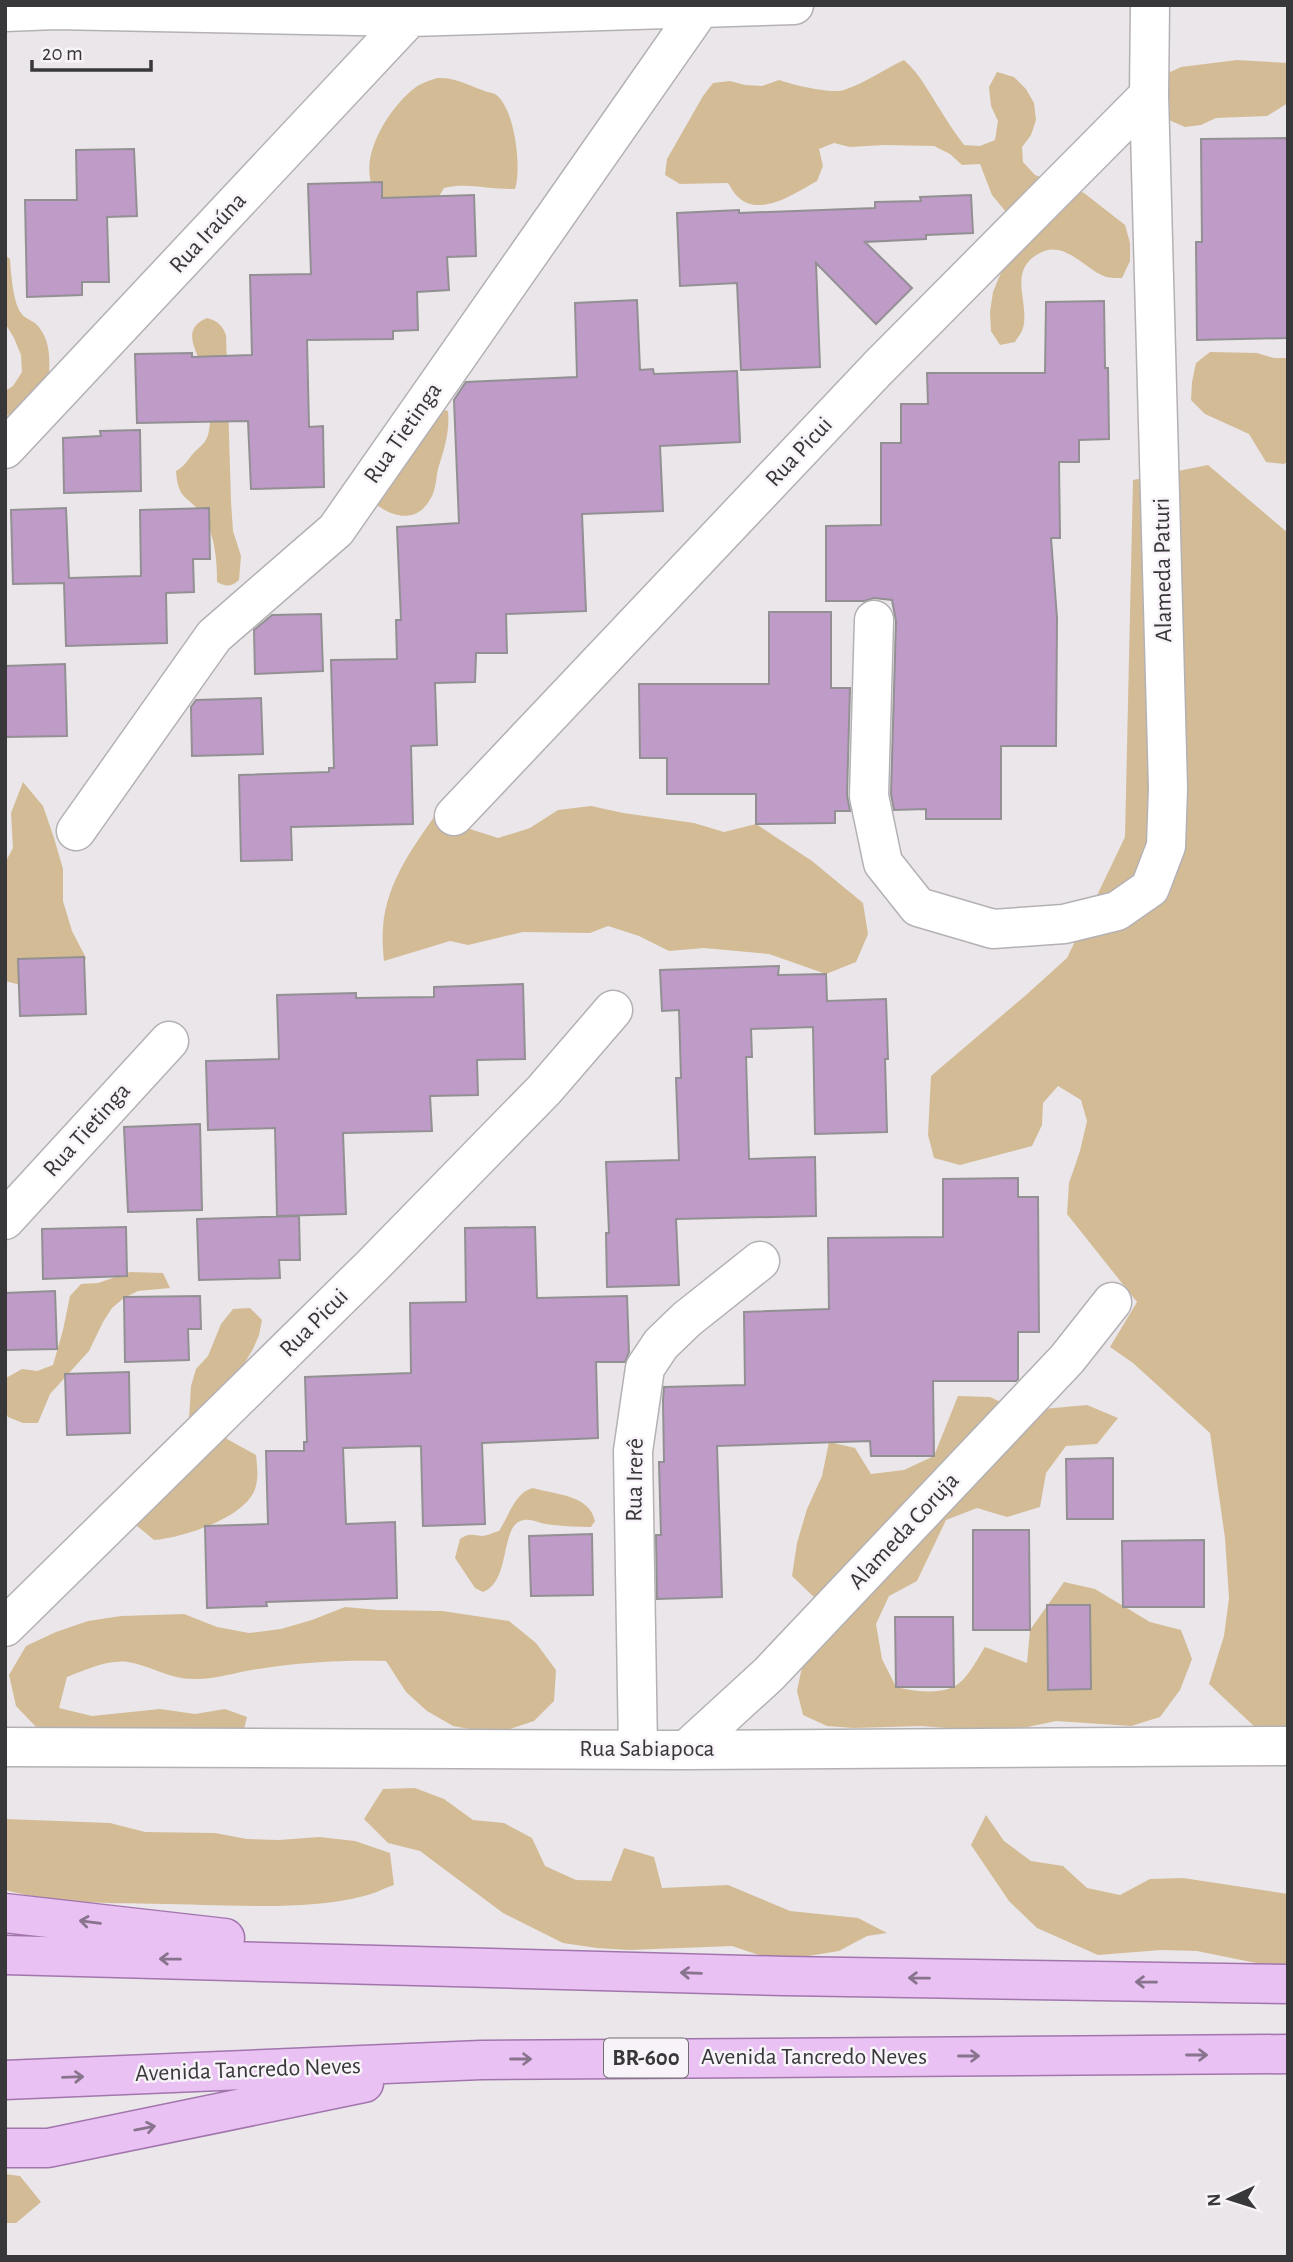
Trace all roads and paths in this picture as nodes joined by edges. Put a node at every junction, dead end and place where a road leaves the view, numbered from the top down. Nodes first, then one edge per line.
1 (794, 5) edge
2 (1150, 5) edge
3 (57, 8) edge
4 (700, 9) junction
5 (5, 12) edge
6 (436, 12) edge
7 (1149, 94) junction
8 (5, 449) edge
9 (874, 620) dead end
10 (454, 816) dead end
11 (76, 831) dead end
12 (613, 1010) dead end
13 (169, 1041) dead end
14 (5, 1220) edge
15 (760, 1261) dead end
16 (1112, 1302) dead end
17 (5, 1627) edge
18 (1288, 1746) edge
19 (5, 1747) edge
20 (638, 1749) junction
21 (686, 1750) junction
22 (5, 1913) edge
23 (5, 1955) edge
24 (474, 1966) junction
25 (1288, 1984) edge
26 (1288, 2054) edge
27 (481, 2060) junction
28 (5, 2080) edge
29 (5, 2148) edge

1 - 4 street
2 - 7 street, Alameda Paturi
3 - 5 street
3 - 6 street
4 - 6 street
4 - 11 street, Rua Tietinga
6 - 8 street, Rua Iraúna
7 - 9 street, Alameda Paturi
7 - 10 street, Rua Picui
12 - 17 street, Rua Picui
13 - 14 street, Rua Tietinga
15 - 20 street, Rua Irerê
16 - 21 street, Alameda Coruja
18 - 21 street, Rua Sabiapoca
19 - 20 street, Rua Sabiapoca
20 - 21 street, Rua Sabiapoca
24 -> 22 main road
24 -> 23 main road
25 -> 24 main road
27 -> 26 main road, Avenida Tancredo Neves / BR-600
28 -> 27 main road, Avenida Tancredo Neves / BR-600
29 -> 27 main road

